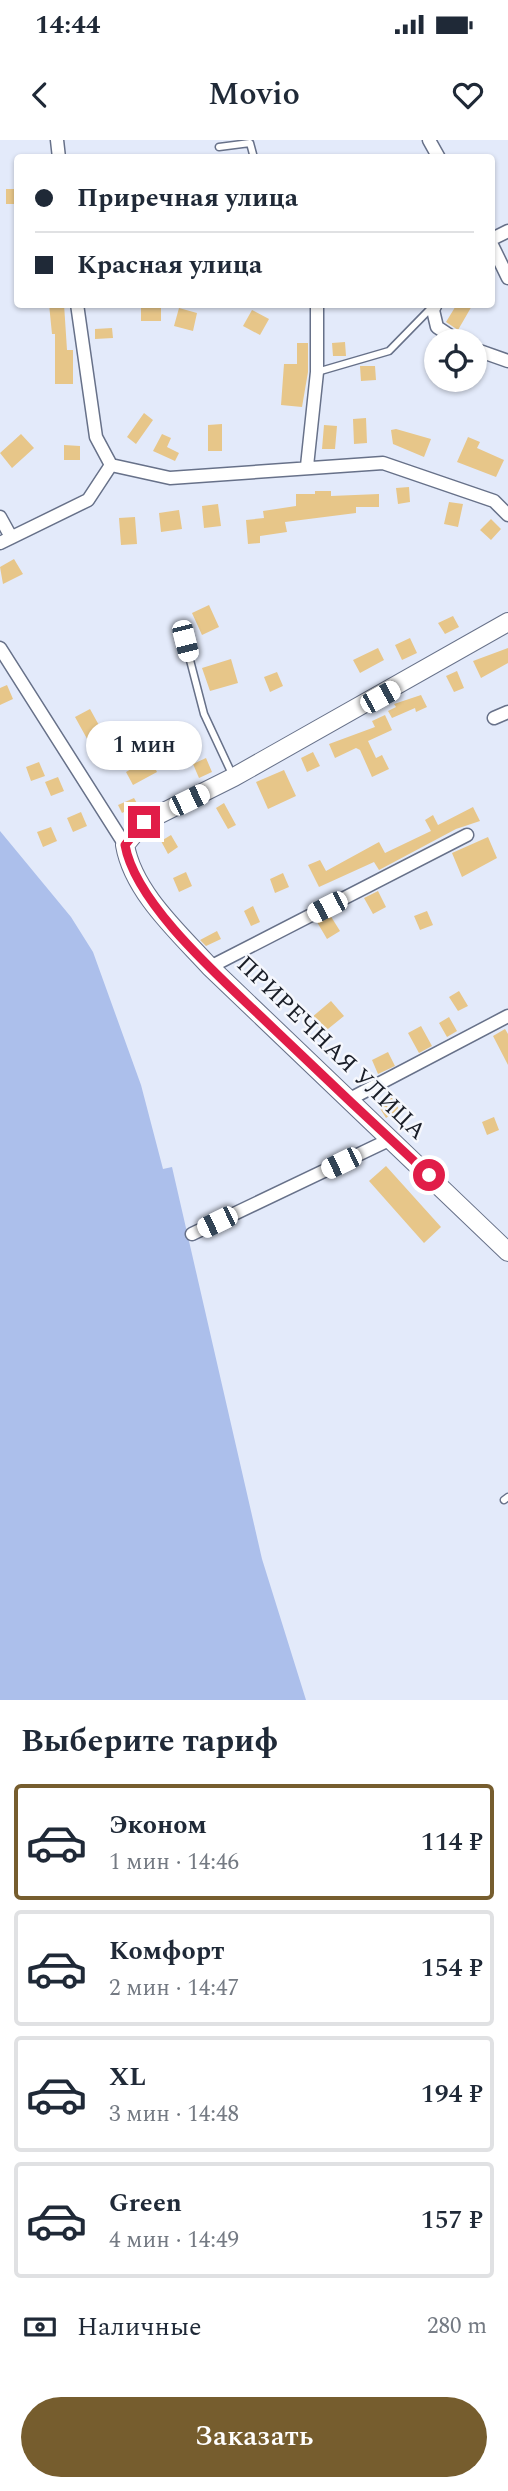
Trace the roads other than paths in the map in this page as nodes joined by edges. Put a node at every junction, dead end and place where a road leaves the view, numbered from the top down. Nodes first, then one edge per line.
1 (219, 147) dead end
2 (253, 154) edge
3 (495, 251) edge
4 (508, 278) edge
5 (78, 308) edge
6 (317, 308) edge
7 (431, 308) edge
8 (434, 308) edge
9 (440, 329) edge
10 (487, 354) edge
11 (508, 361) edge
12 (317, 372) junction
13 (111, 465) junction
14 (307, 466) junction
15 (508, 516) edge
16 (0, 517) edge
17 (5, 540) edge
18 (508, 622) edge
19 (185, 641) dead end
20 (0, 648) edge
21 (508, 712) edge
22 (494, 718) dead end
23 (234, 777) junction
24 (467, 835) dead end
25 (125, 845) junction
26 (210, 967) junction
27 (508, 1016) edge
28 (348, 1100) junction
29 (391, 1139) junction
30 (192, 1234) dead end
31 (508, 1252) edge

1 - 2 lane
3 - 4 street
5 - 13 street
6 - 12 street
7 - 12 lane
8 - 9 street
10 - 11 street
12 - 14 street
13 - 14 street
13 - 17 street
14 - 15 street
16 - 17 street
18 - 23 street
19 - 23 lane
20 - 25 street, ПРИРЕЧНАЯ УЛИЦА
21 - 22 street
23 - 25 street
24 - 26 street, ПРИРЕЧНАЯ УЛИЦА
25 - 26 street, ПРИРЕЧНАЯ УЛИЦА
26 - 28 street, ПРИРЕЧНАЯ УЛИЦА
27 - 28 street
28 - 29 street, ПРИРЕЧНАЯ УЛИЦА
29 - 30 street
29 - 31 street, ПРИРЕЧНАЯ УЛИЦА

